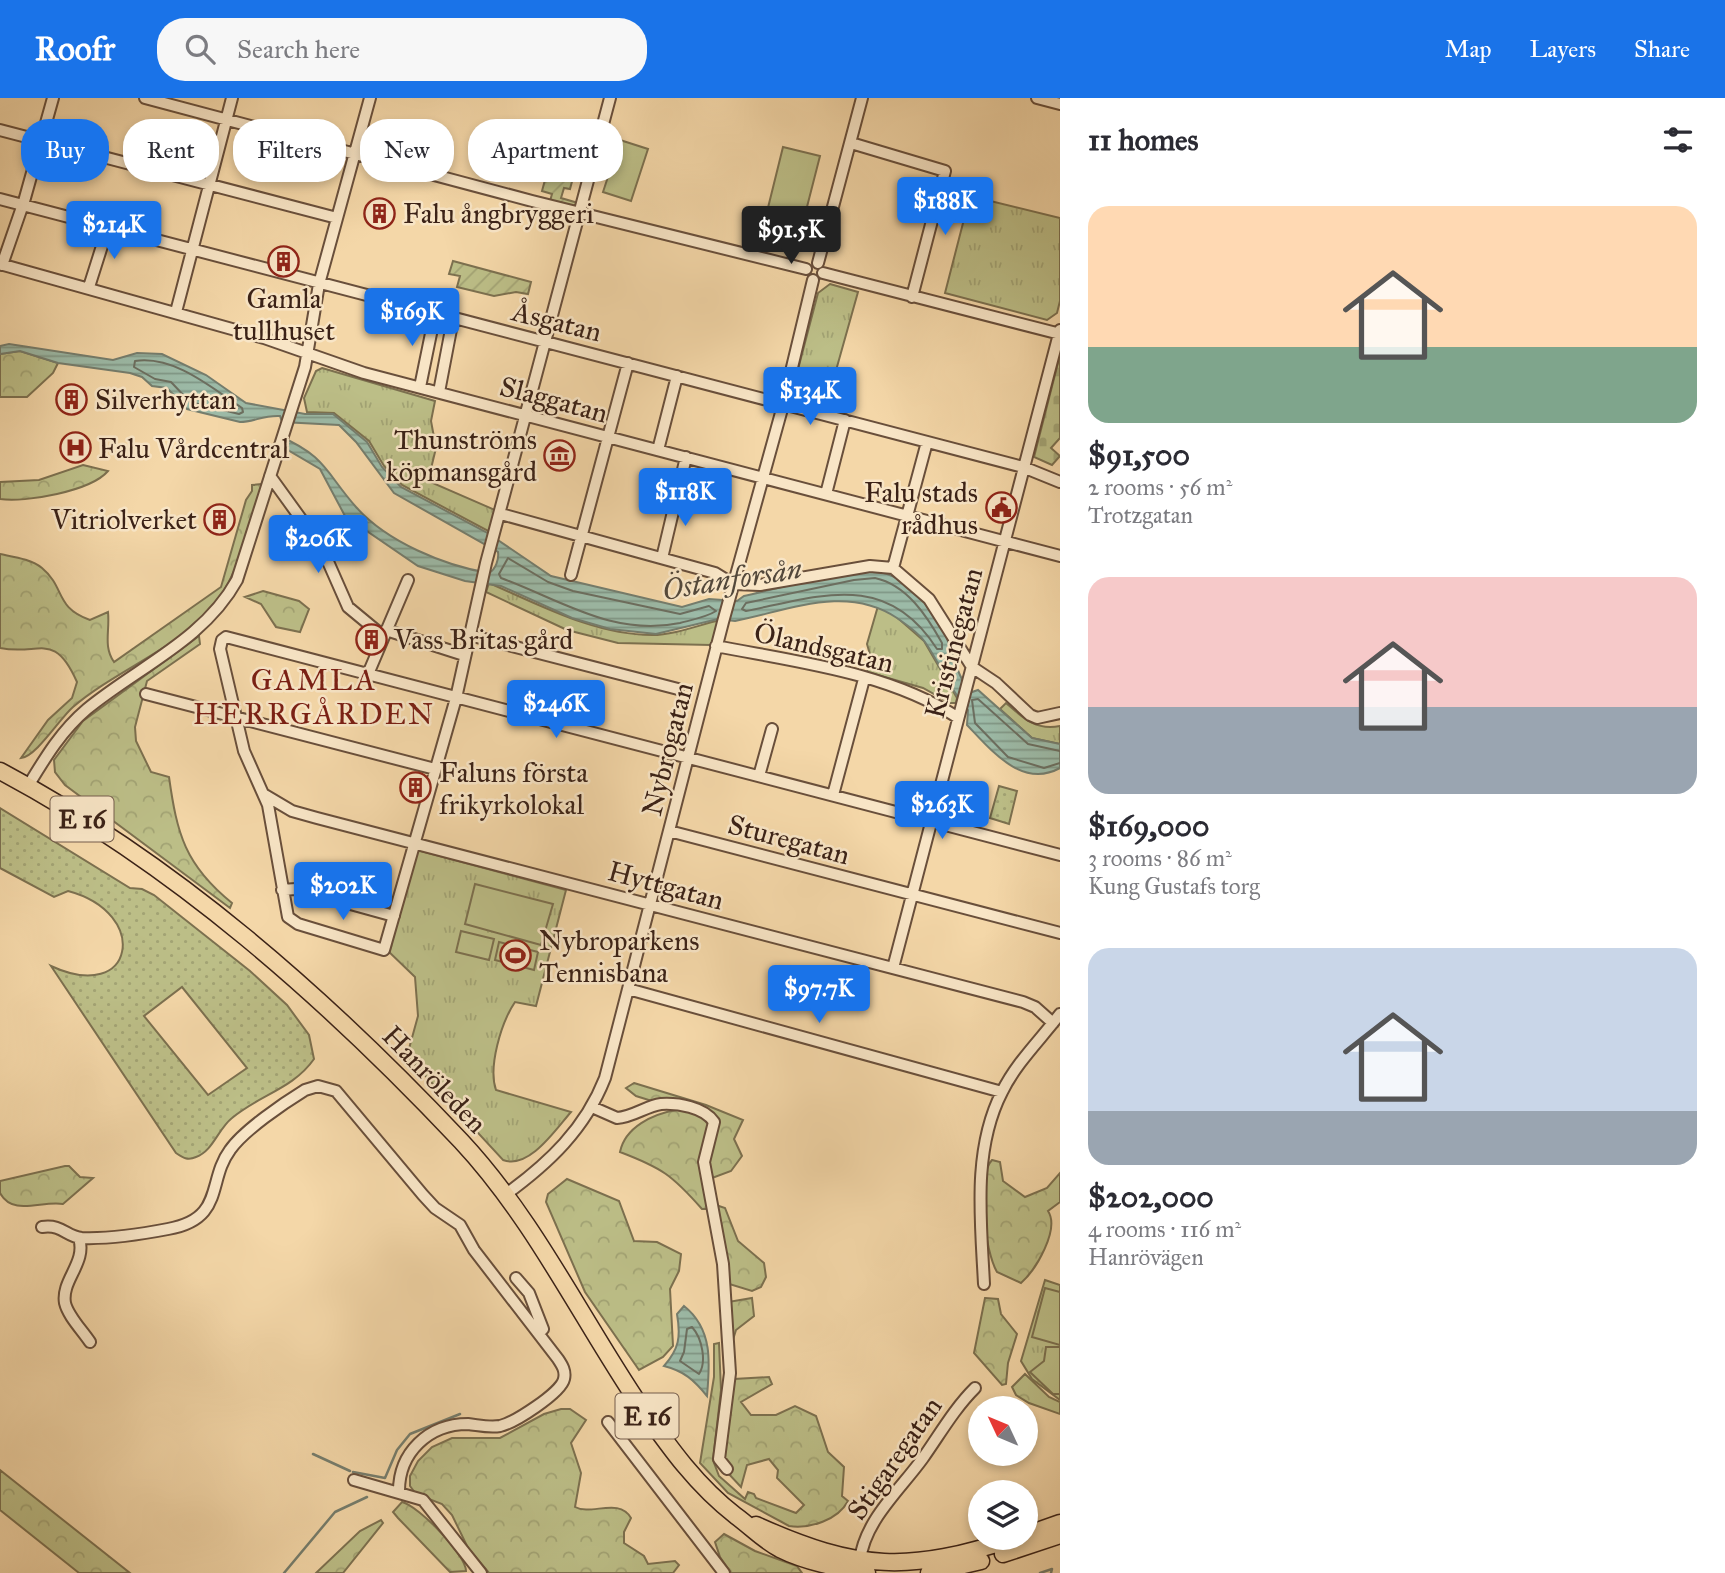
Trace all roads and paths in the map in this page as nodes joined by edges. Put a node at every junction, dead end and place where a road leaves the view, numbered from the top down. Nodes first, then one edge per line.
1 (53, 98) edge
2 (145, 98) edge
3 (232, 98) edge
4 (370, 98) edge
5 (610, 98) edge
6 (862, 98) edge
7 (1037, 98) edge
8 (1060, 104) edge
9 (47, 119) edge
10 (228, 121) junction
11 (0, 130) edge
12 (21, 135) edge
13 (851, 143) junction
14 (355, 155) junction
15 (109, 158) edge
16 (29, 182) edge
17 (211, 185) junction
18 (0, 199) edge
19 (22, 207) junction
20 (582, 213) junction
21 (337, 218) junction
22 (108, 227) junction
23 (193, 249) junction
24 (1, 264) edge
25 (821, 268) junction
26 (806, 269) junction
27 (813, 280) junction
28 (89, 286) junction
29 (319, 290) junction
30 (912, 297) junction
31 (176, 312) junction
32 (435, 314) junction
33 (453, 319) junction
34 (1060, 333) edge
35 (546, 341) junction
36 (307, 355) junction
37 (628, 362) junction
38 (677, 376) junction
39 (420, 387) junction
40 (437, 392) junction
41 (783, 403) junction
42 (526, 415) junction
43 (845, 420) junction
44 (608, 437) junction
45 (927, 442) junction
46 (658, 450) junction
47 (687, 457) junction
48 (1023, 467) junction
49 (270, 476) junction
50 (763, 477) junction
51 (1060, 482) edge
52 (826, 494) junction
53 (501, 514) junction
54 (912, 515) junction
55 (582, 535) junction
56 (1003, 540) junction
57 (1060, 556) edge
58 (662, 558) junction
59 (892, 568) junction
60 (571, 575) dead end
61 (408, 580) dead end
62 (733, 584) junction
63 (385, 633) junction
64 (469, 635) junction
65 (716, 646) junction
66 (464, 655) junction
67 (972, 667) junction
68 (368, 674) junction
69 (864, 679) junction
70 (678, 689) dead end
71 (146, 694) dead end
72 (456, 698) junction
73 (959, 711) junction
74 (1060, 713) edge
75 (235, 716) junction
76 (772, 729) dead end
77 (688, 758) junction
78 (435, 769) junction
79 (0, 771) edge
80 (759, 776) junction
81 (28, 786) junction
82 (265, 795) junction
83 (833, 796) junction
84 (930, 820) junction
85 (669, 831) junction
86 (414, 842) junction
87 (1060, 855) edge
88 (282, 890) junction
89 (912, 895) junction
90 (651, 904) junction
91 (394, 916) junction
92 (1060, 933) edge
93 (893, 968) junction
94 (628, 989) junction
95 (1058, 1017) edge
96 (1002, 1092) junction
97 (592, 1107) junction
98 (505, 1195) junction
99 (42, 1227) dead end
100 (79, 1238) junction
101 (516, 1278) dead end
102 (984, 1284) dead end
103 (539, 1333) junction
104 (90, 1342) dead end
105 (975, 1388) dead end
106 (608, 1422) dead end
107 (727, 1468) dead end
108 (354, 1480) dead end
109 (399, 1491) junction
110 (1060, 1523) edge
111 (1038, 1531) edge
112 (1060, 1535) edge
113 (978, 1550) edge
114 (862, 1568) edge
115 (481, 1573) edge
116 (724, 1573) edge
117 (929, 1573) edge

1 - 9 street
2 - 10 street
3 - 10 street
4 - 14 street
5 - 20 street
6 - 13 street
7 - 8 street
10 - 14 street
10 - 17 street
11 - 12 street
13 - 25 street
13 - 30 street
14 - 20 street
14 - 21 street
15 - 17 street
16 - 19 street
17 - 21 street
17 - 23 street
18 - 19 street, Åsgatan
19 - 22 street, Åsgatan
19 - 24 street
20 - 26 street
20 - 35 street
21 - 29 street
22 - 23 street, Åsgatan
22 - 28 street
23 - 29 street, Åsgatan
23 - 31 street
24 - 28 street, Slaggatan
25 - 26 street
25 - 27 street
25 - 30 street
26 - 27 street
27 - 41 street, Nybrogatan
28 - 31 street, Slaggatan
29 - 32 street, Åsgatan
29 - 36 street
30 - 34 street
31 - 36 street, Slaggatan
32 - 33 street, Åsgatan
32 - 39 street
33 - 35 street, Åsgatan
33 - 40 street
34 - 48 street, Kristinegatan
35 - 37 street, Åsgatan
35 - 42 street
36 - 39 street, Slaggatan
36 - 49 street
37 - 38 street, Åsgatan
37 - 44 street
38 - 41 street, Åsgatan
38 - 46 street
38 - 46 street
39 - 40 street, Slaggatan
40 - 42 street, Slaggatan
41 - 43 street, Åsgatan
41 - 50 street, Nybrogatan
42 - 44 street, Slaggatan
42 - 53 street
43 - 45 street, Åsgatan
43 - 52 street
44 - 46 street, Slaggatan
44 - 55 street
45 - 48 street, Åsgatan
45 - 54 street
46 - 47 street, Slaggatan
47 - 50 street, Slaggatan
47 - 58 street
48 - 51 street, Åsgatan
48 - 56 street, Kristinegatan
49 - 63 street
49 - 81 street
50 - 52 street, Slaggatan
50 - 62 street, Nybrogatan
52 - 54 street, Slaggatan
53 - 55 street
53 - 64 street
54 - 56 street, Slaggatan
54 - 59 street
55 - 58 street
55 - 60 street
56 - 57 street, Slaggatan
56 - 67 street, Kristinegatan
58 - 62 street
59 - 62 street
59 - 67 street
61 - 63 street
62 - 65 street, Nybrogatan
63 - 66 street
63 - 68 street
64 - 66 street
64 - 70 street
65 - 69 street, Ölandsgatan
65 - 77 street, Nybrogatan
66 - 72 street
67 - 73 street, Kristinegatan
67 - 74 street
68 - 72 street
68 - 75 street
69 - 73 street, Ölandsgatan
69 - 83 street
71 - 75 street
72 - 77 street
72 - 78 street
73 - 84 street, Kristinegatan
75 - 78 street
75 - 82 street
76 - 80 street
77 - 80 street
77 - 85 street, Nybrogatan
78 - 86 street
79 - 81 highway, Hanröleden / E 16
80 - 83 street
81 - 98 highway, Hanröleden / E 16
82 - 86 street, Hyttgatan
82 - 88 street
83 - 84 street
84 - 87 street
84 - 89 street, Kristinegatan
85 - 89 street, Sturegatan
85 - 90 street, Nybrogatan
86 - 90 street, Hyttgatan
86 - 91 street
88 - 91 street
88 - 91 street
89 - 92 street, Sturegatan
89 - 93 street, Kristinegatan
90 - 93 street, Hyttgatan
90 - 94 street, Nybrogatan
93 - 95 street, Hyttgatan
94 - 96 street
94 - 97 street, Nybrogatan
95 - 96 street
96 - 102 street
97 - 98 street, Nybrogatan
97 - 107 street
98 - 114 highway, Hanröleden / E 16
99 - 100 street
100 - 103 street
100 - 104 street
101 - 103 street
103 - 109 street
105 - 114 street, Stigaregatan
106 - 116 street
108 - 109 street
109 - 115 street
110 - 111 highway
112 - 117 highway
113 - 114 highway, Hanröleden / E 16

